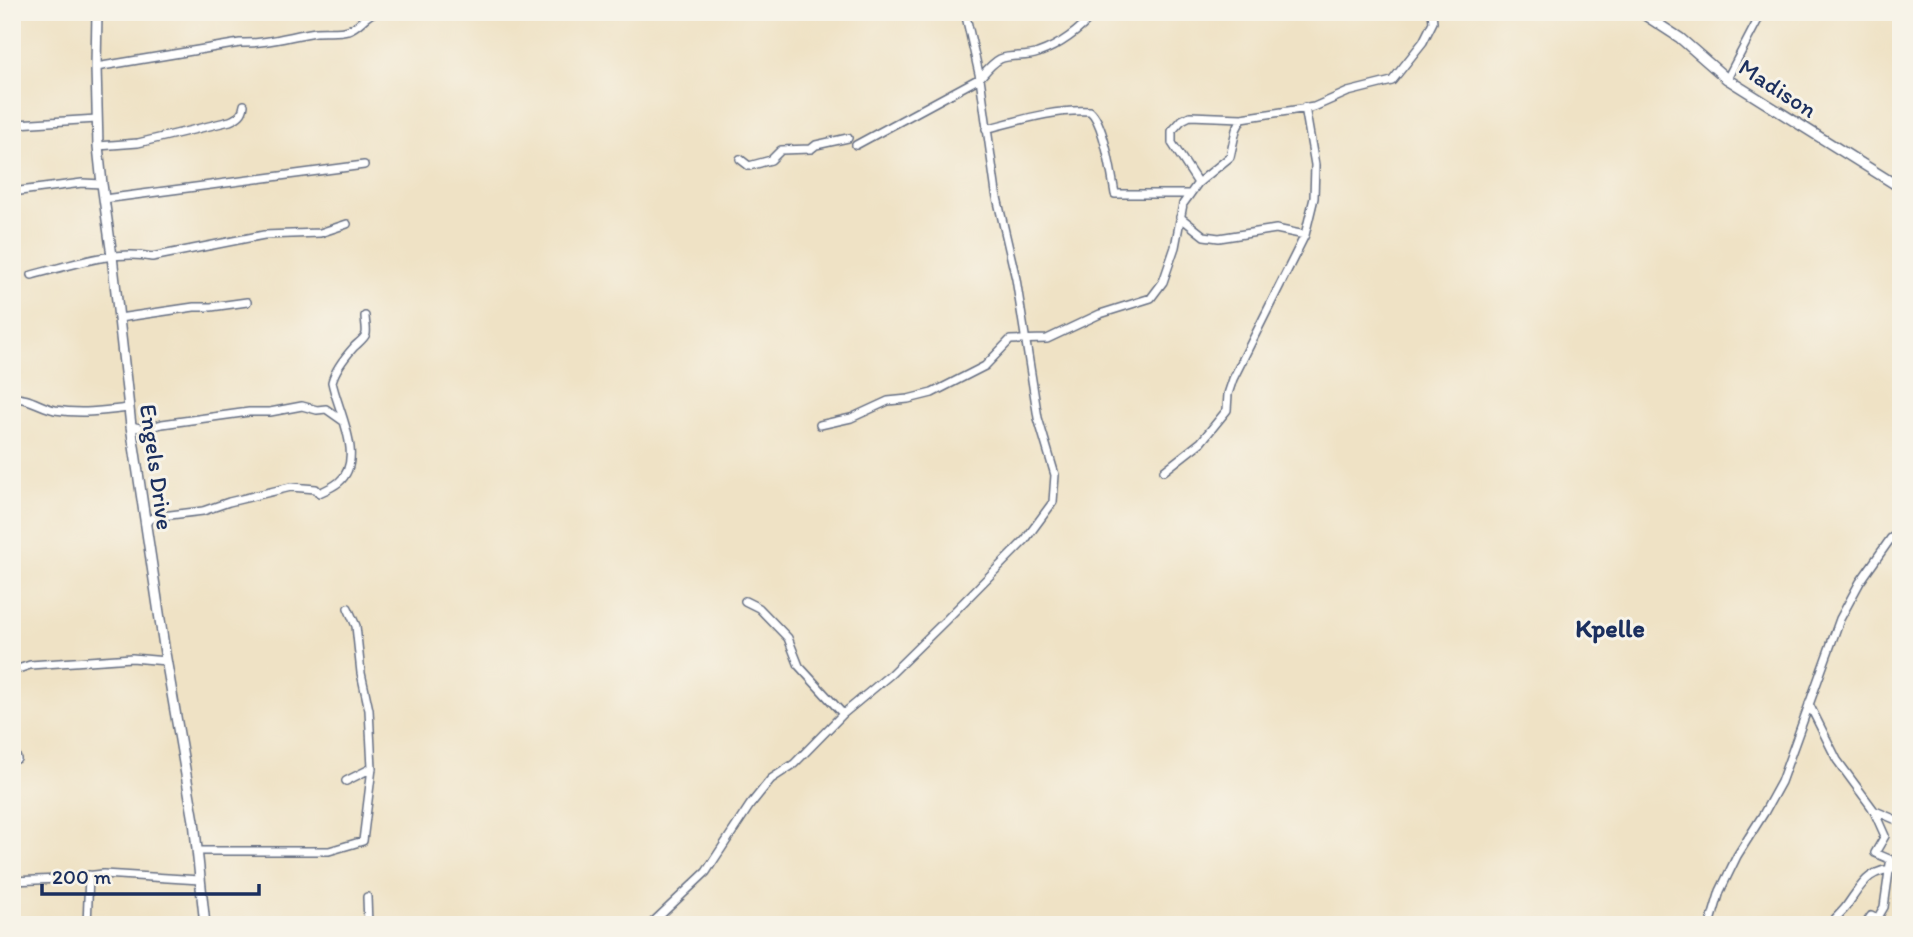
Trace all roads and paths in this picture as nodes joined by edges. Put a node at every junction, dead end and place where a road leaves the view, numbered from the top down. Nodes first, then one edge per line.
1 (97, 12) edge
2 (375, 12) edge
3 (965, 12) edge
4 (1096, 12) edge
5 (1432, 12) edge
6 (1640, 12) edge
7 (1762, 12) edge
8 (96, 66) junction
9 (980, 78) junction
10 (1727, 79) junction
11 (244, 105) dead end
12 (1305, 107) junction
13 (1242, 118) junction
14 (97, 119) junction
15 (17, 124) dead end
16 (986, 129) junction
17 (848, 138) dead end
18 (856, 145) dead end
19 (98, 146) junction
20 (740, 159) dead end
21 (364, 165) dead end
22 (1198, 183) junction
23 (102, 184) junction
24 (1901, 188) edge
25 (12, 192) edge
26 (1190, 194) junction
27 (104, 199) junction
28 (1180, 217) junction
29 (347, 224) dead end
30 (1305, 234) junction
31 (112, 257) junction
32 (32, 275) dead end
33 (247, 302) dead end
34 (365, 316) dead end
35 (119, 318) junction
36 (1026, 340) junction
37 (12, 398) edge
38 (129, 408) junction
39 (343, 422) junction
40 (820, 425) dead end
41 (131, 426) junction
42 (1164, 471) dead end
43 (145, 523) junction
44 (1901, 531) edge
45 (745, 601) dead end
46 (348, 608) dead end
47 (166, 660) junction
48 (12, 671) edge
49 (1809, 704) junction
50 (843, 714) junction
51 (12, 744) edge
52 (17, 759) dead end
53 (372, 768) junction
54 (346, 781) dead end
55 (1873, 809) junction
56 (1901, 822) edge
57 (197, 851) junction
58 (1890, 864) junction
59 (1901, 865) edge
60 (89, 875) junction
61 (200, 880) junction
62 (12, 881) edge
63 (367, 897) dead end
64 (87, 925) edge
65 (205, 925) edge
66 (368, 925) edge
67 (650, 925) edge
68 (1710, 925) edge
69 (1830, 925) edge
70 (1865, 925) edge

1 - 8 street, Engels Drive
2 - 8 street
3 - 9 street
4 - 9 street
5 - 12 street
6 - 10 street, Madison
7 - 10 street
8 - 14 street, Engels Drive
9 - 16 street
9 - 18 street
10 - 24 street, Madison
11 - 19 street
12 - 13 street
12 - 30 street
13 - 22 street
13 - 22 street
14 - 15 street
14 - 19 street, Engels Drive
16 - 26 street
16 - 36 street
17 - 20 street
19 - 23 street, Engels Drive
21 - 27 street
22 - 26 street
23 - 25 street
23 - 27 street, Engels Drive
26 - 28 street
27 - 31 street, Engels Drive
28 - 30 street
28 - 36 street
29 - 31 street
30 - 42 street
31 - 32 street
31 - 35 street, Engels Drive
33 - 35 street
34 - 39 street
35 - 38 street, Engels Drive
36 - 40 street
36 - 50 street
37 - 38 street
38 - 41 street, Engels Drive
39 - 41 street
39 - 43 street
41 - 43 street, Engels Drive
43 - 47 street, Engels Drive
44 - 49 street
45 - 50 street
46 - 53 street
47 - 48 street
47 - 57 street, Engels Drive
49 - 55 street
49 - 68 street
50 - 67 street
51 - 52 street
53 - 54 street
53 - 57 street
55 - 56 street
55 - 58 street
57 - 61 street, Engels Drive
58 - 59 street
58 - 69 street
58 - 70 street
60 - 61 street
60 - 62 street
60 - 64 street
61 - 65 street, Engels Drive
63 - 66 street

